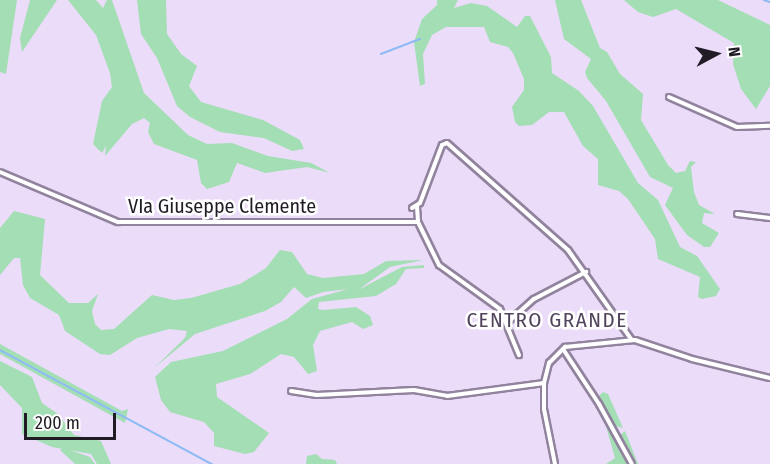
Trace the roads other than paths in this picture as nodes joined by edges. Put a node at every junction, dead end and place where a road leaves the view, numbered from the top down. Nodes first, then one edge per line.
1 (669, 97) dead end
2 (770, 126) edge
3 (0, 172) edge
4 (738, 214) dead end
5 (770, 218) edge
6 (418, 222) junction
7 (586, 272) junction
8 (507, 323) junction
9 (631, 339) junction
10 (562, 349) junction
11 (519, 355) dead end
12 (770, 378) edge
13 (544, 383) junction
14 (291, 391) dead end
15 (555, 464) edge
16 (632, 464) edge

1 - 2 street
3 - 6 street, VIa Giuseppe Clemente
4 - 5 street
6 - 7 street
6 - 8 street
7 - 8 street
7 - 9 street
8 - 11 street
9 - 10 street
9 - 12 street
10 - 13 street
10 - 16 street
13 - 14 street
13 - 15 street

